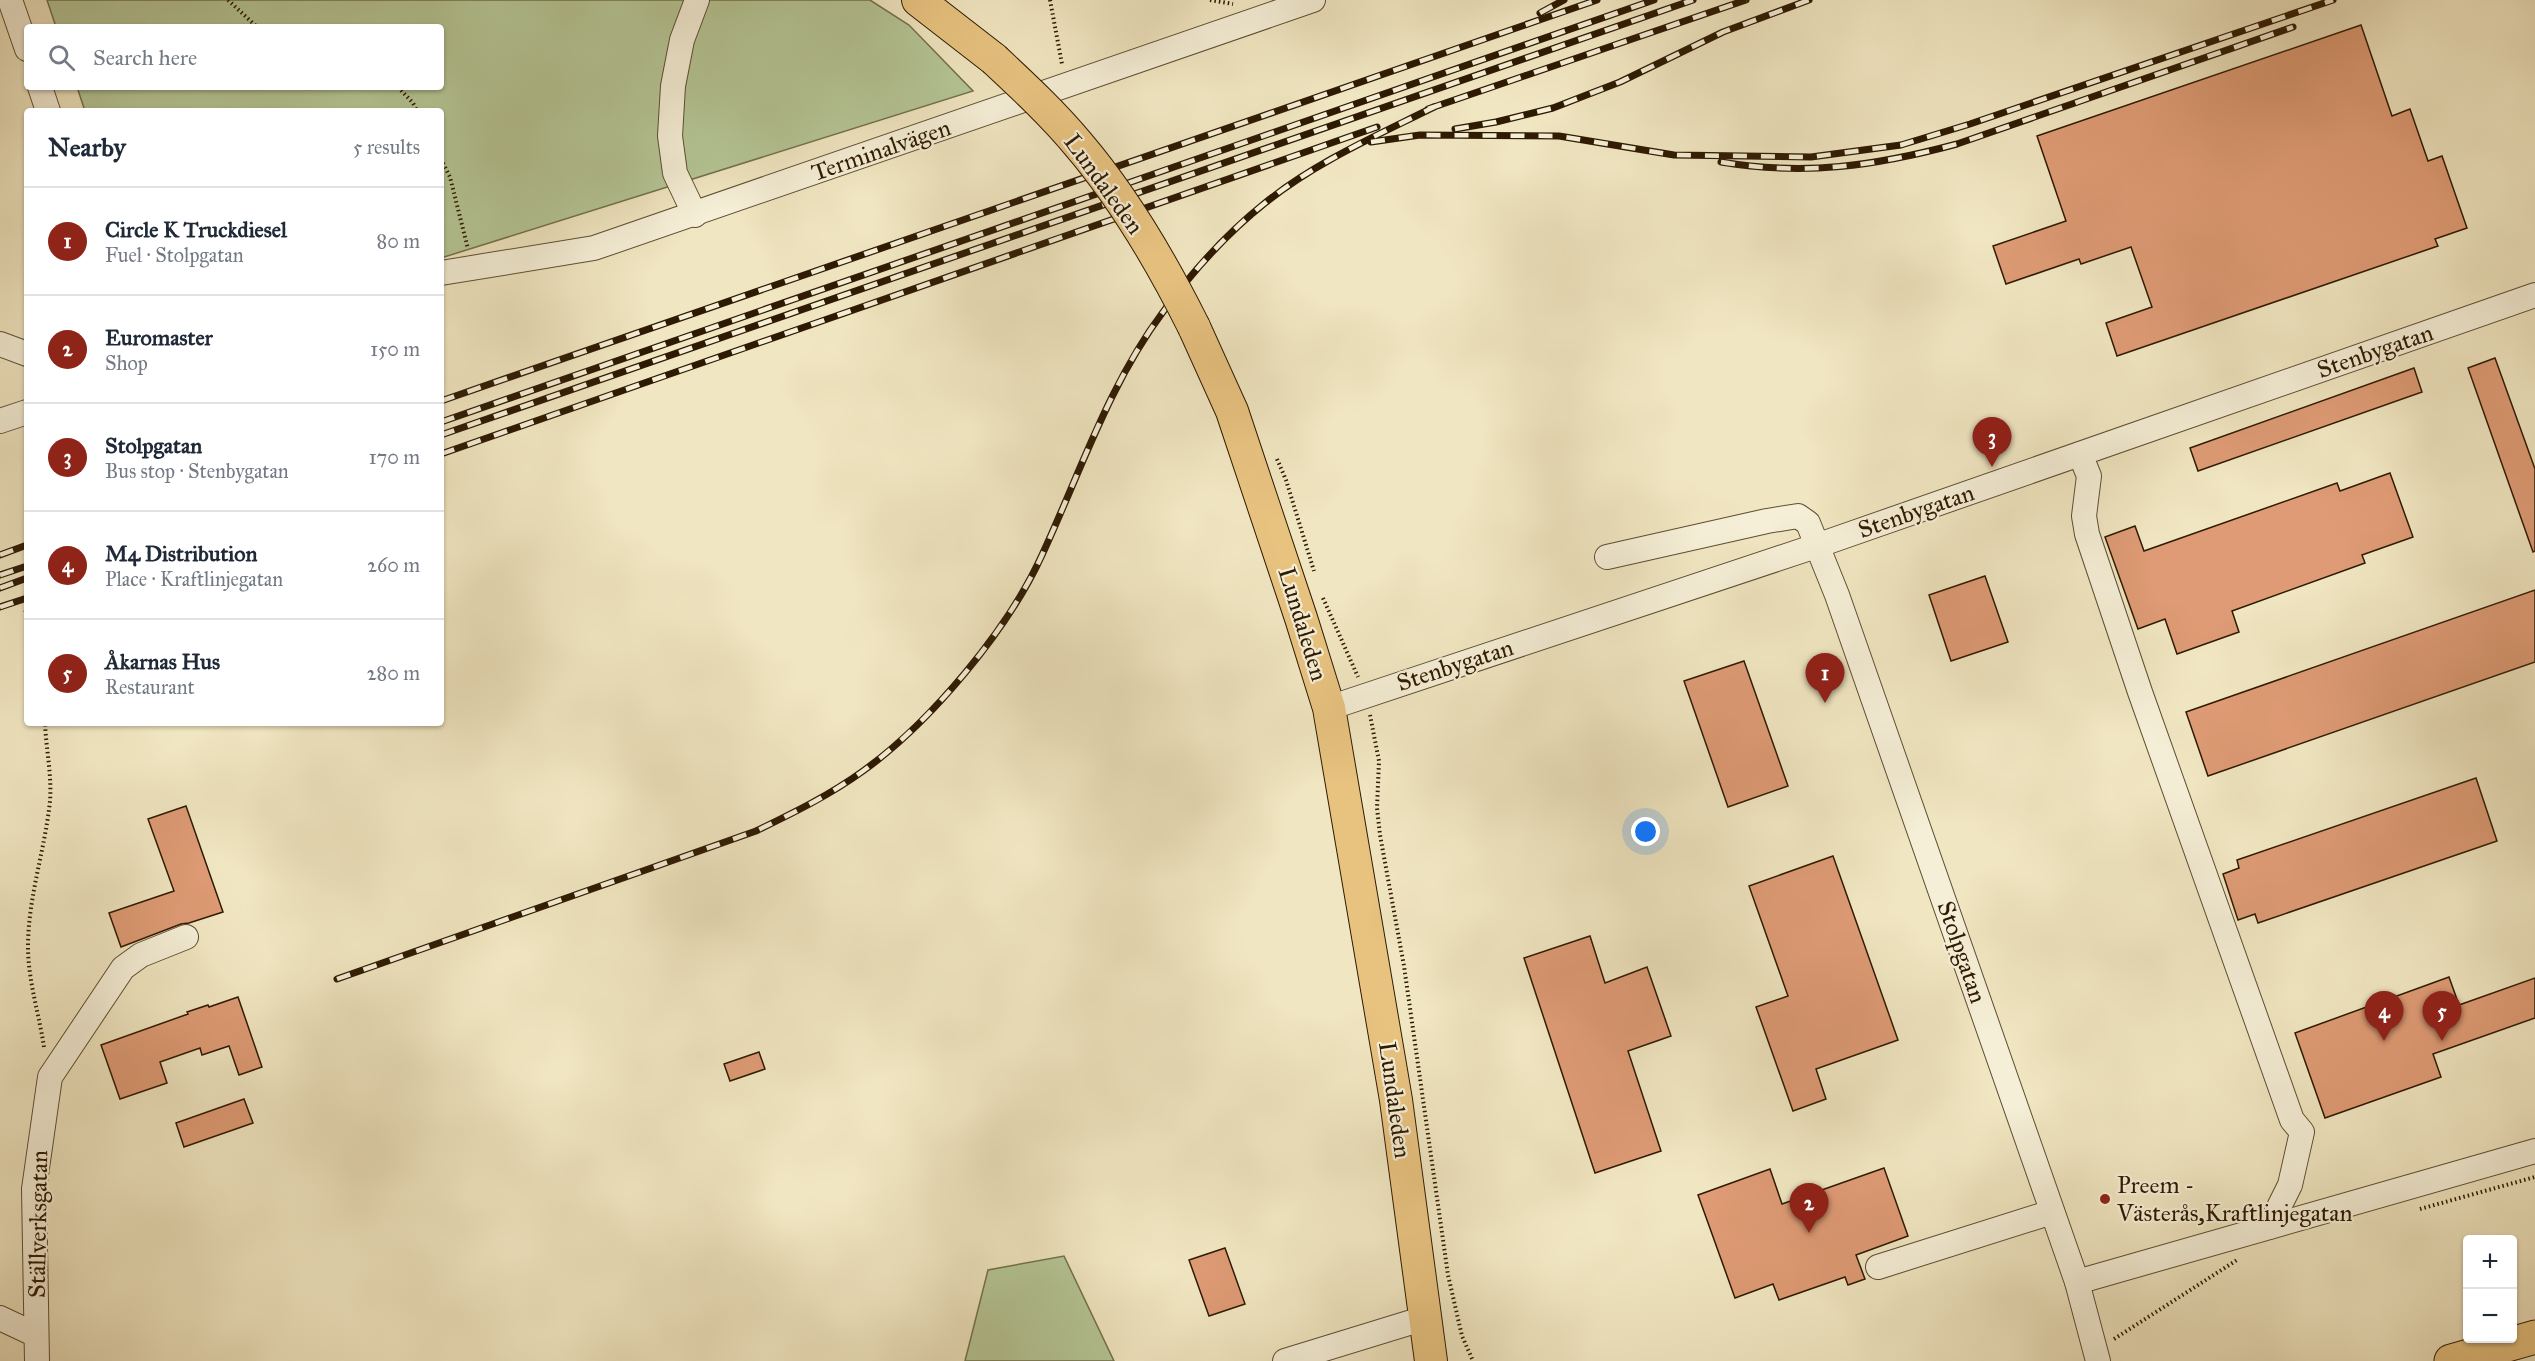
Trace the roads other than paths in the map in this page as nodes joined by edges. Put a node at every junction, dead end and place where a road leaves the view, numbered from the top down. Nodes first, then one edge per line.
1 (10, 0) edge
2 (697, 0) edge
3 (918, 0) edge
4 (1313, 0) edge
5 (1275, 6) edge
6 (24, 40) edge
7 (41, 90) edge
8 (47, 108) edge
9 (694, 215) junction
10 (444, 273) edge
11 (2535, 295) edge
12 (0, 344) edge
13 (24, 353) edge
14 (24, 413) edge
15 (0, 421) edge
16 (2080, 454) junction
17 (1819, 545) junction
18 (1607, 558) dead end
19 (1329, 708) junction
20 (186, 937) dead end
21 (2535, 1151) edge
22 (2052, 1212) junction
23 (2268, 1227) junction
24 (1878, 1267) dead end
25 (2077, 1282) junction
26 (0, 1317) edge
27 (1425, 1318) junction
28 (36, 1335) junction
29 (2535, 1337) edge
30 (2097, 1355) edge
31 (2535, 1356) edge
32 (37, 1361) edge
33 (1285, 1361) edge
34 (1431, 1361) edge
35 (2451, 1361) edge
36 (2522, 1361) edge

1 - 6 street
2 - 9 street
3 - 19 main road, Lundaleden, bridge
4 - 5 street, Terminalvägen
5 - 9 street, Terminalvägen
7 - 8 street
9 - 10 street, Terminalvägen
11 - 16 street, Stenbygatan
12 - 13 street
14 - 15 street
16 - 17 street, Stenbygatan
16 - 23 street
17 - 18 street, Stolpgatan
17 - 19 street, Stenbygatan
17 - 22 street, Stolpgatan
19 - 27 main road, Lundaleden
20 - 28 street, Ställverksgatan
21 - 23 street
22 - 24 street
22 - 25 street, Stolpgatan
23 - 25 street
25 - 30 street, Stolpgatan
26 - 28 street, Ställverksgatan
27 - 33 street
27 - 34 main road, Lundaleden
28 - 32 street, Ställverksgatan
29 - 35 highway
31 - 36 highway

